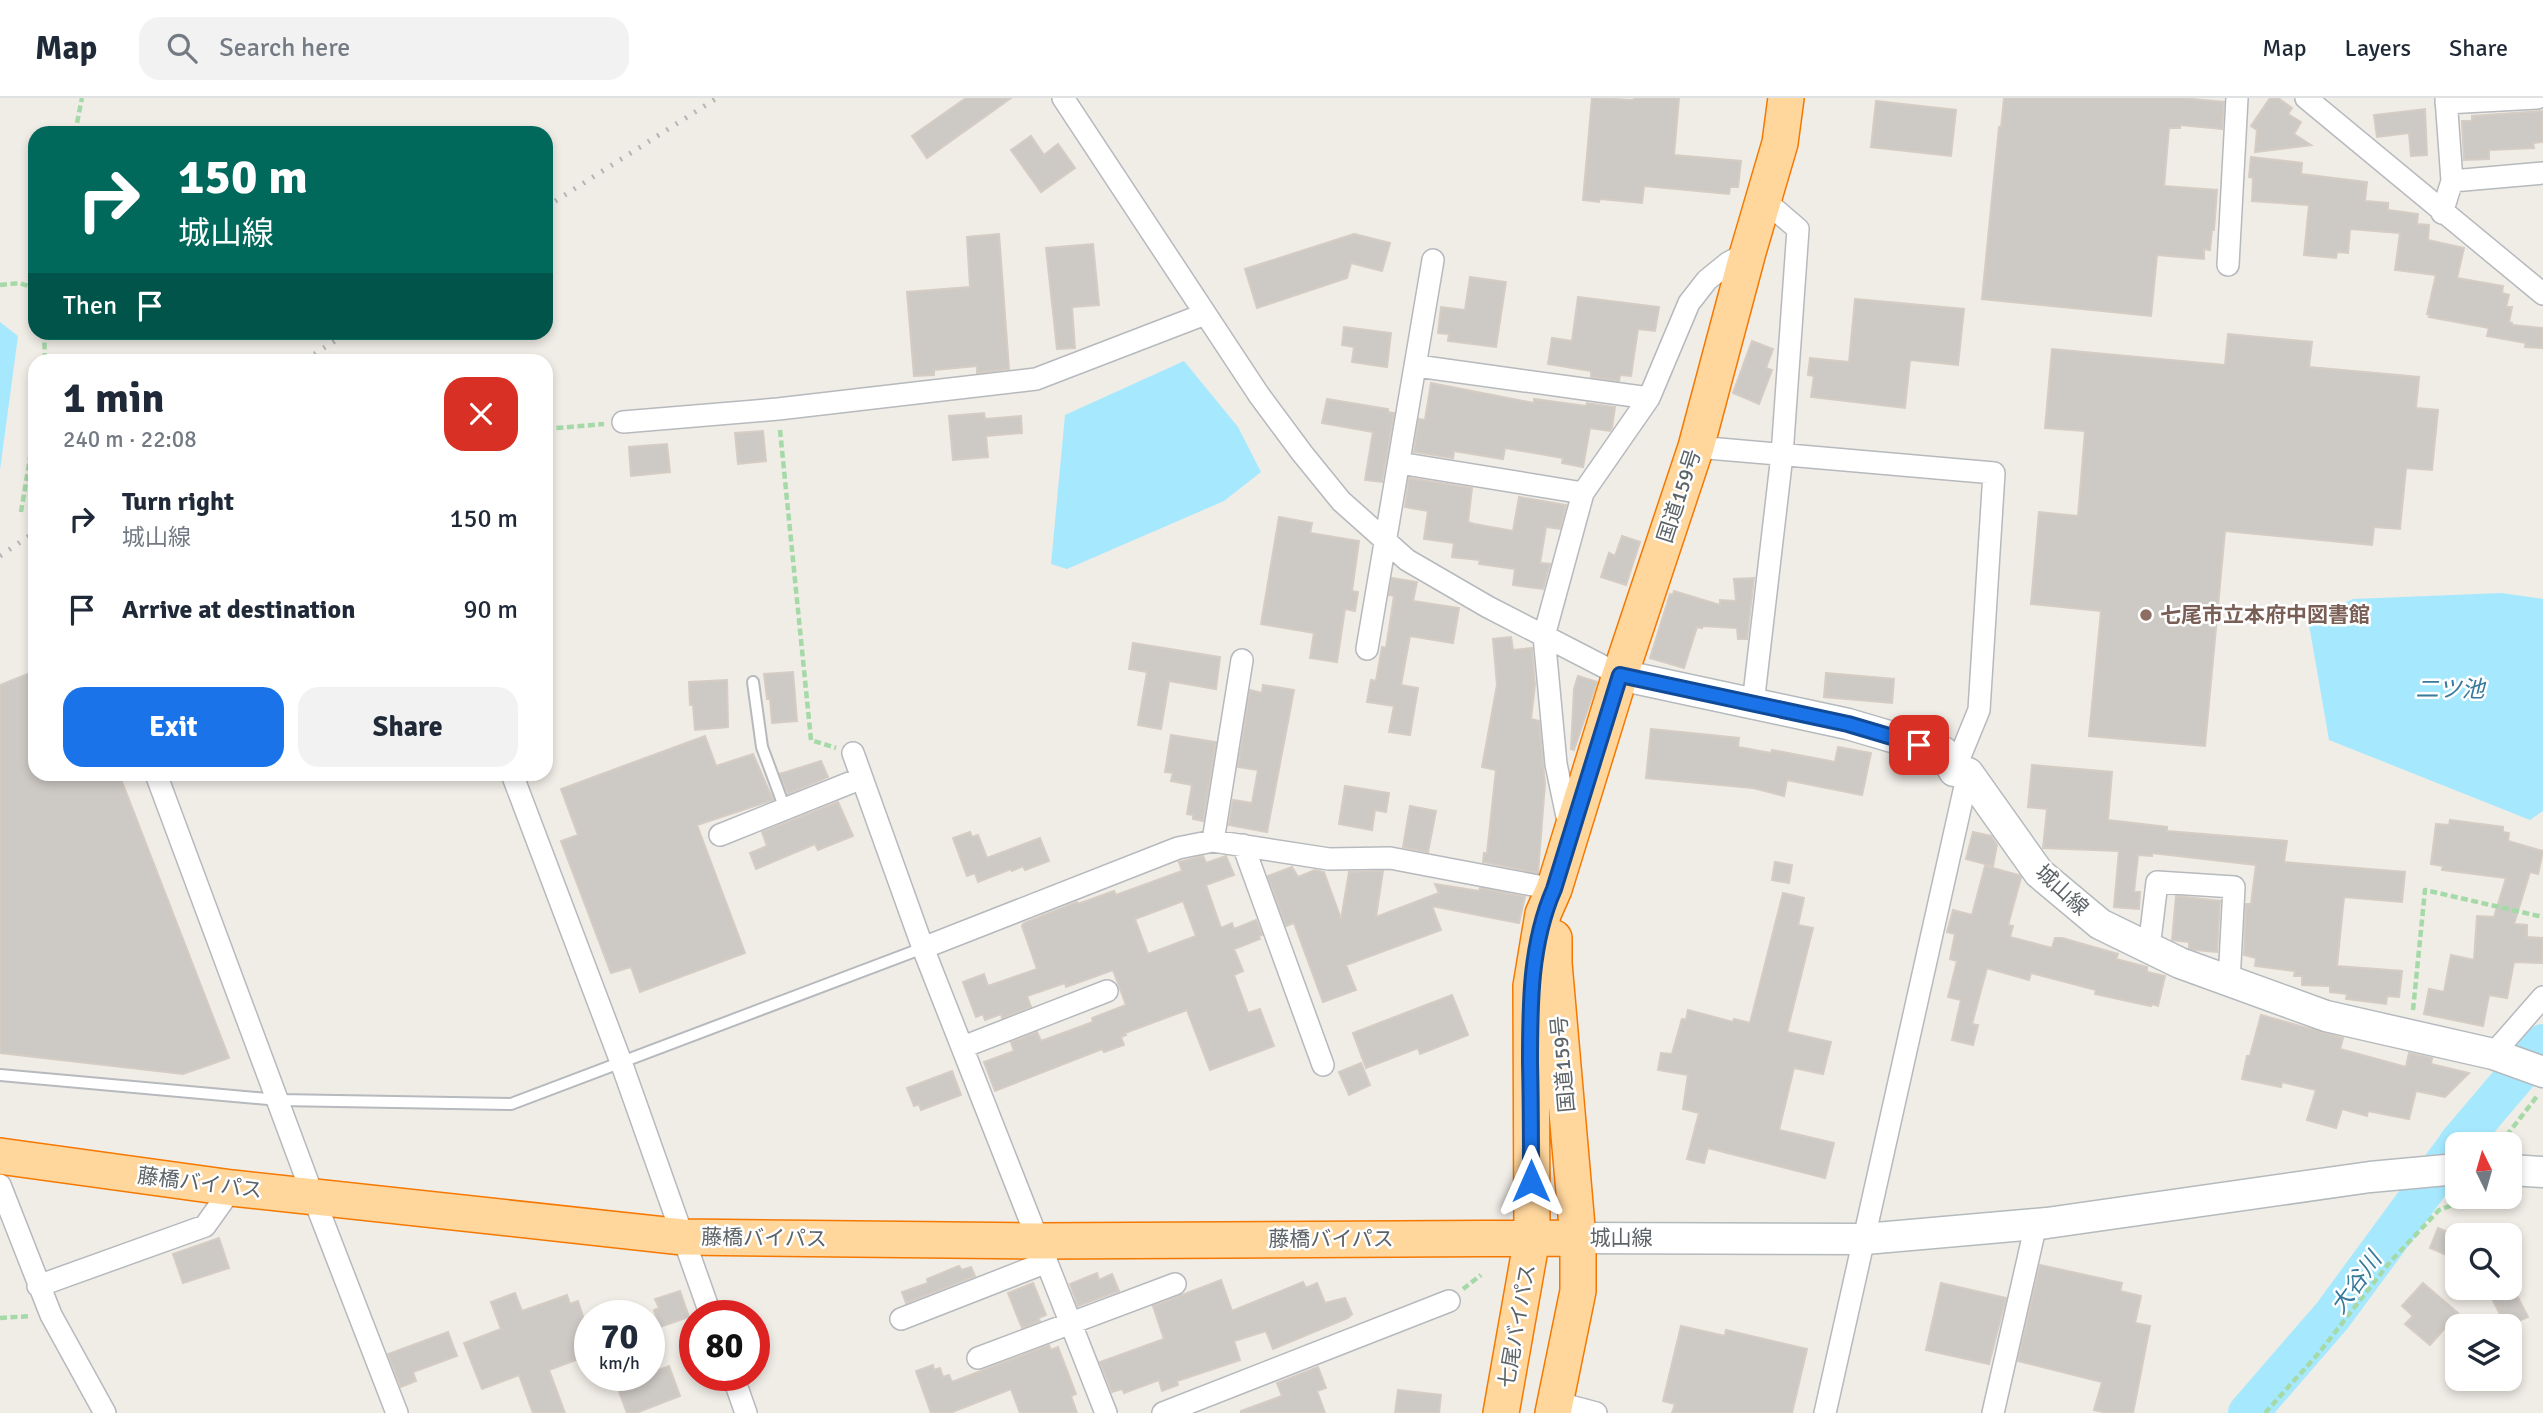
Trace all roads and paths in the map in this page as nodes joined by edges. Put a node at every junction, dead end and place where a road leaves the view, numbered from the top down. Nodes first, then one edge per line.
1 (82, 98) edge
2 (1063, 98) edge
3 (1786, 98) edge
4 (2238, 98) edge
5 (2306, 98) edge
6 (2538, 98) edge
7 (2446, 100) edge
8 (76, 126) edge
9 (2543, 173) edge
10 (2452, 181) junction
11 (1763, 199) junction
12 (2442, 213) junction
13 (1748, 252) junction
14 (1433, 260) dead end
15 (2228, 265) dead end
16 (0, 285) edge
17 (28, 285) edge
18 (2543, 293) edge
19 (1205, 314) junction
20 (1416, 366) junction
21 (1649, 398) junction
22 (778, 409) junction
23 (623, 422) joint
24 (553, 428) edge
25 (1696, 447) junction
26 (1782, 455) junction
27 (1399, 463) junction
28 (28, 470) edge
29 (1583, 493) junction
30 (21, 512) dead end
31 (1386, 541) junction
32 (1544, 636) junction
33 (1367, 649) dead end
34 (1242, 660) dead end
35 (1620, 675) junction
36 (753, 682) dead end
37 (1753, 704) junction
38 (853, 753) joint
39 (1961, 772) junction
40 (862, 778) junction
41 (159, 781) edge
42 (515, 781) edge
43 (785, 809) junction
44 (720, 835) dead end
45 (1570, 835) junction
46 (1213, 841) junction
47 (1243, 845) junction
48 (1554, 889) junction
49 (2543, 916) edge
50 (923, 948) junction
51 (2149, 948) junction
52 (2229, 982) junction
53 (1107, 991) dead end
54 (2543, 997) edge
55 (2411, 1035) junction
56 (963, 1046) junction
57 (2500, 1057) junction
58 (621, 1062) junction
59 (1323, 1065) dead end
60 (2543, 1072) edge
61 (0, 1075) edge
62 (2543, 1088) edge
63 (279, 1100) junction
64 (2509, 1132) edge
65 (0, 1156) edge
66 (2445, 1170) edge
67 (2522, 1171) edge
68 (2543, 1172) edge
69 (232, 1188) junction
70 (2, 1195) edge
71 (313, 1196) junction
72 (2445, 1208) edge
73 (2036, 1224) junction
74 (683, 1237) junction
75 (1532, 1238) junction
76 (1578, 1238) junction
77 (1865, 1239) junction
78 (1044, 1251) junction
79 (1175, 1284) dead end
80 (38, 1286) junction
81 (705, 1300) edge
82 (1449, 1301) dead end
83 (51, 1315) junction
84 (0, 1318) edge
85 (901, 1319) dead end
86 (1072, 1324) junction
87 (978, 1358) dead end
88 (738, 1391) edge
89 (1554, 1408) edge
90 (105, 1413) edge
91 (397, 1413) edge
92 (746, 1413) edge
93 (1106, 1413) edge
94 (1163, 1413) edge
95 (1501, 1413) edge
96 (1596, 1413) edge
97 (1825, 1413) edge
98 (1993, 1413) edge
99 (2264, 1413) edge

1 - 8 path
2 - 19 street
3 - 11 highway, 国道159号
4 - 15 street
5 - 12 street
6 - 7 street
7 - 10 street
9 - 10 street
10 - 12 street
11 - 13 highway, 国道159号
11 - 26 street
12 - 18 street
13 - 21 street
13 - 25 highway, 国道159号
14 - 20 street
16 - 17 path
19 - 22 street
19 - 31 street
20 - 21 street
20 - 27 street
21 - 29 street
22 - 23 street
22 - 38 path
23 - 24 path
25 - 26 street
25 - 35 highway, 国道159号
26 - 37 street
26 - 39 street
27 - 29 street
27 - 31 street
28 - 30 path
29 - 32 street
31 - 32 street
31 - 33 street
32 - 35 street
32 - 45 street
34 - 46 street
35 - 37 main road, 城山線
35 - 45 highway, 国道159号
36 - 43 lane
37 - 39 main road, 城山線
38 - 40 street
39 - 51 main road, 城山線
39 - 77 street
40 - 43 street
40 - 50 street
41 - 63 street
42 - 58 street
43 - 44 street
45 - 48 highway, 国道159号
46 - 47 street
46 - 50 street
47 - 48 street
47 - 59 street
48 - 75 highway, 国道159号
48 - 76 highway, 国道159号
49 - 55 path
50 - 56 street
50 - 58 lane
51 - 52 main road, 城山線
51 - 52 street
52 - 55 main road, 城山線
53 - 56 street
54 - 57 street
55 - 57 main road, 城山線
56 - 78 street
57 - 60 main road, 城山線
58 - 63 lane
58 - 74 street
61 - 63 lane
62 - 64 path
63 - 71 street
65 - 69 highway, 藤橋バイパス
66 - 73 main road, 城山線
67 - 68 main road
69 - 71 highway, 藤橋バイパス
69 - 80 street
70 - 80 street
71 - 74 highway, 藤橋バイパス
71 - 91 street
72 - 99 path
73 - 77 main road, 城山線
73 - 98 street
74 - 78 highway, 藤橋バイパス
74 - 81 street
75 - 76 highway, 藤橋バイパス
75 - 78 highway, 藤橋バイパス
75 - 95 highway, 七尾バイパス
76 - 77 main road, 城山線
76 - 89 highway
77 - 97 street
78 - 85 street
78 - 86 street
79 - 86 street
80 - 83 street
82 - 94 street
83 - 84 path
83 - 90 street
86 - 87 street
86 - 93 street
88 - 92 street
89 - 96 street

